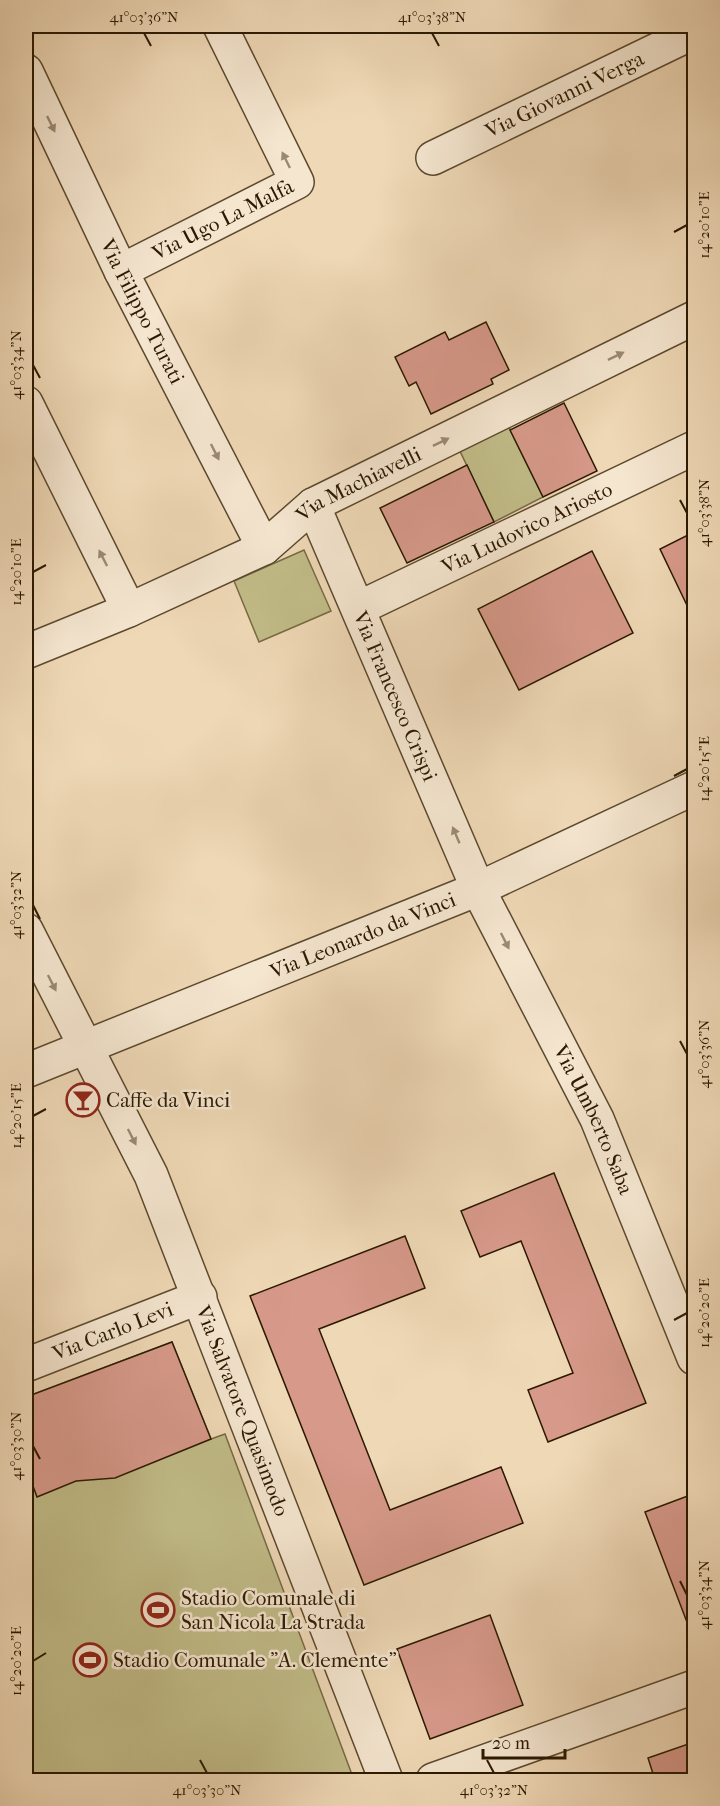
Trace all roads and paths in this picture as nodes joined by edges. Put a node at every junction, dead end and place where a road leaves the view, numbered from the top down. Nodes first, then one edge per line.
1 (220, 26) edge
2 (694, 32) edge
3 (26, 71) edge
4 (433, 158) dead end
5 (122, 271) junction
6 (694, 318) edge
7 (26, 403) edge
8 (694, 447) edge
9 (313, 505) junction
10 (264, 548) junction
11 (359, 608) junction
12 (129, 610) junction
13 (26, 652) edge
14 (694, 788) edge
15 (478, 889) junction
16 (26, 930) edge
17 (86, 1048) junction
18 (26, 1071) edge
19 (200, 1297) junction
20 (694, 1358) edge
21 (26, 1365) edge
22 (694, 1687) edge
23 (386, 1780) edge
24 (433, 1780) edge

5 -> 1 street, Via Ugo La Malfa
2 - 4 street, Via Giovanni Verga
3 -> 5 street, Via Filippo Turati
5 -> 10 street, Via Filippo Turati
9 -> 6 street, Via Machiavelli
12 -> 7 street
8 - 11 street, Via Ludovico Ariosto
9 - 10 street, Via Machiavelli
9 - 11 street, Via Francesco Crispi
10 - 12 street, Via Machiavelli
15 -> 11 street, Via Francesco Crispi
12 - 13 street, Via Machiavelli
14 - 15 street, Via Leonardo da Vinci
15 - 17 street, Via Leonardo da Vinci
15 -> 20 street, Via Umberto Saba
16 -> 17 street, Via Salvatore Quasimodo
17 - 18 street, Via Leonardo da Vinci
17 -> 19 street, Via Salvatore Quasimodo
19 - 21 street, Via Carlo Levi
19 - 23 street, Via Salvatore Quasimodo
22 - 24 street

